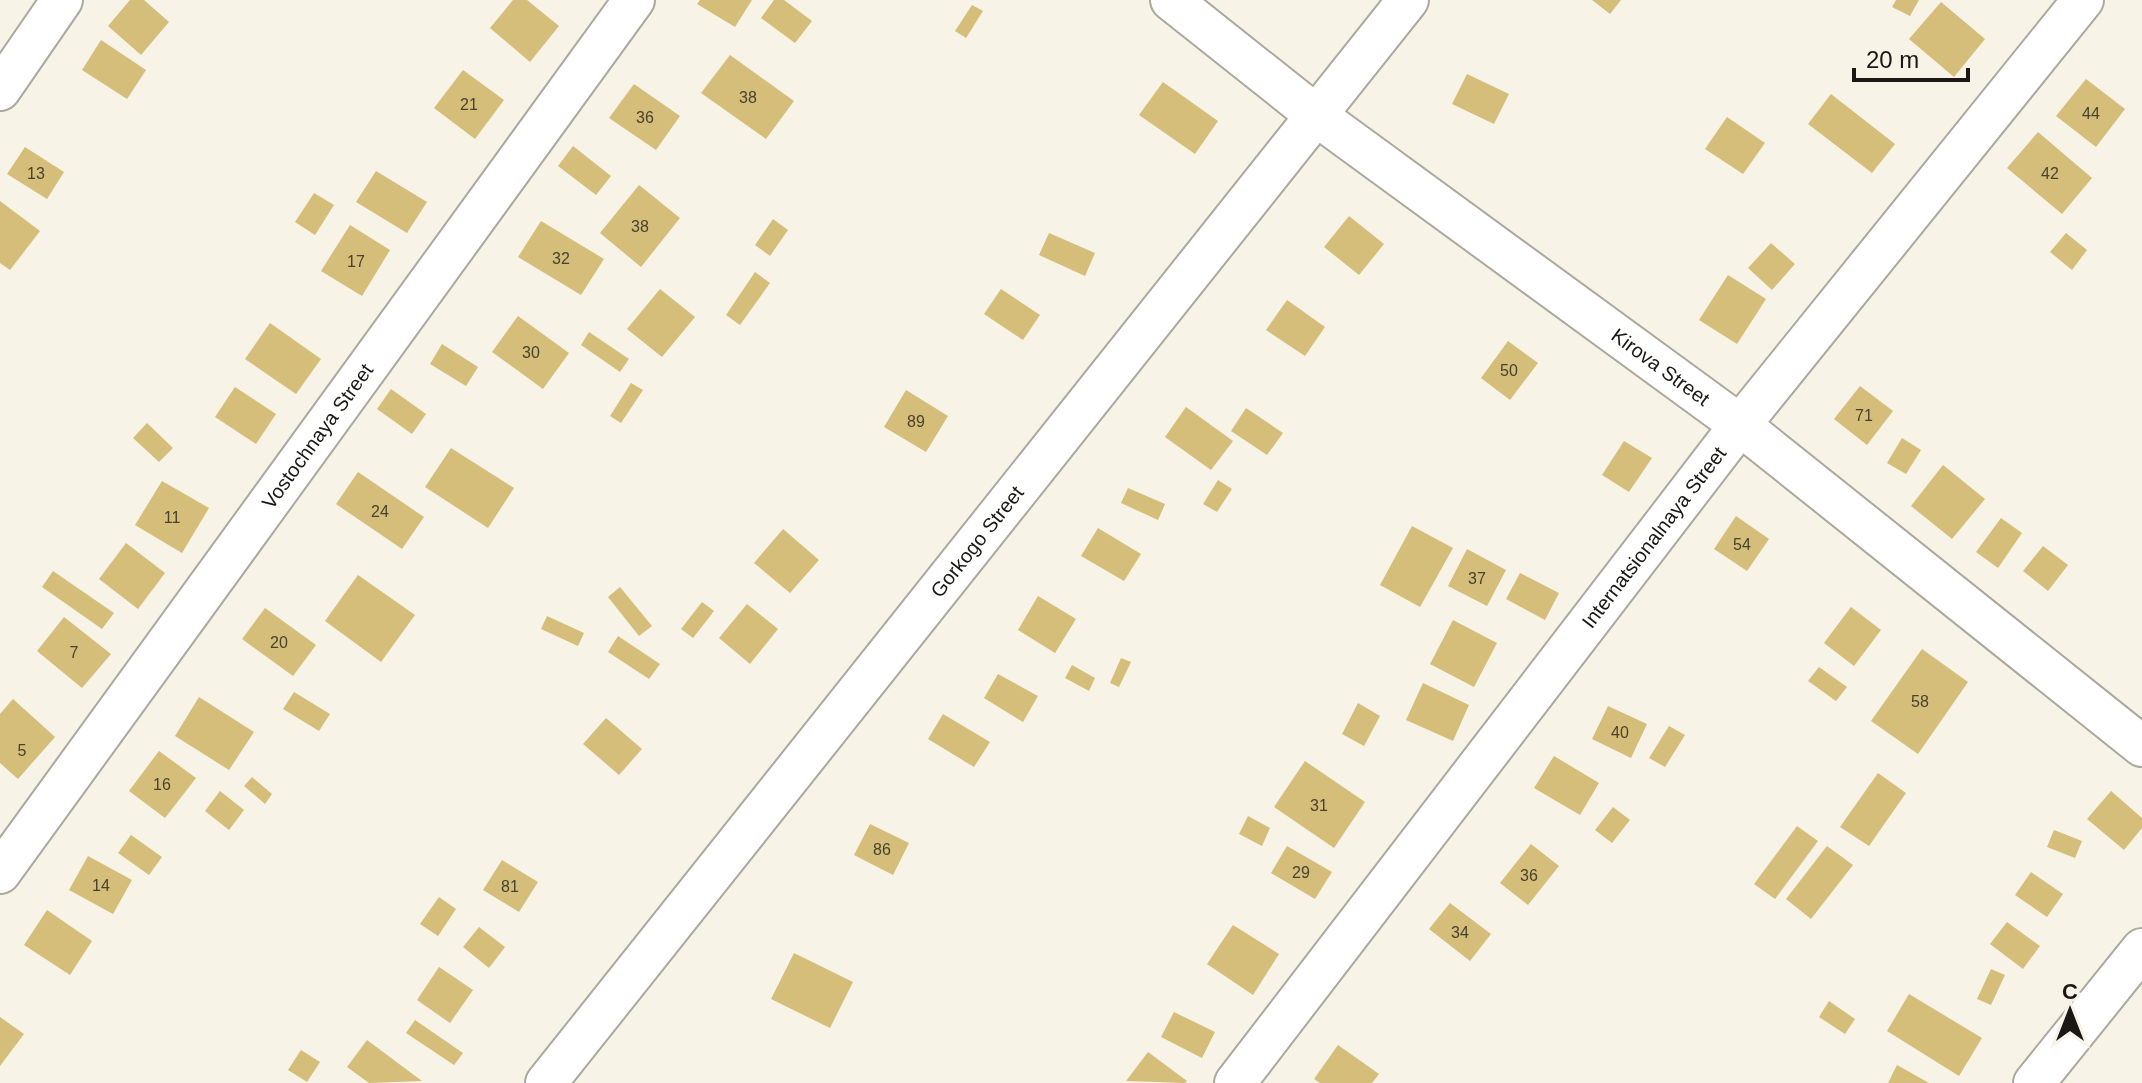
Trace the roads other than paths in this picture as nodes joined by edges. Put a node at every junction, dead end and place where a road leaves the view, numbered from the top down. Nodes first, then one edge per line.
1 (62, 0) edge
2 (634, 0) edge
3 (1171, 0) edge
4 (1408, 0) edge
5 (2083, 0) edge
6 (0, 90) edge
7 (1317, 116) junction
8 (1740, 425) junction
9 (2142, 746) edge
10 (0, 873) edge
11 (2142, 949) edge
12 (546, 1083) edge
13 (1235, 1083) edge
14 (2034, 1083) edge

1 - 6 street
2 - 10 street, Vostochnaya Street
3 - 7 street, Kirova Street
4 - 7 street, Gorkogo Street
5 - 8 street, Internatsionalnaya Street
7 - 8 street, Kirova Street
7 - 12 street, Gorkogo Street
8 - 9 street, Kirova Street
8 - 13 street, Internatsionalnaya Street
11 - 14 street

